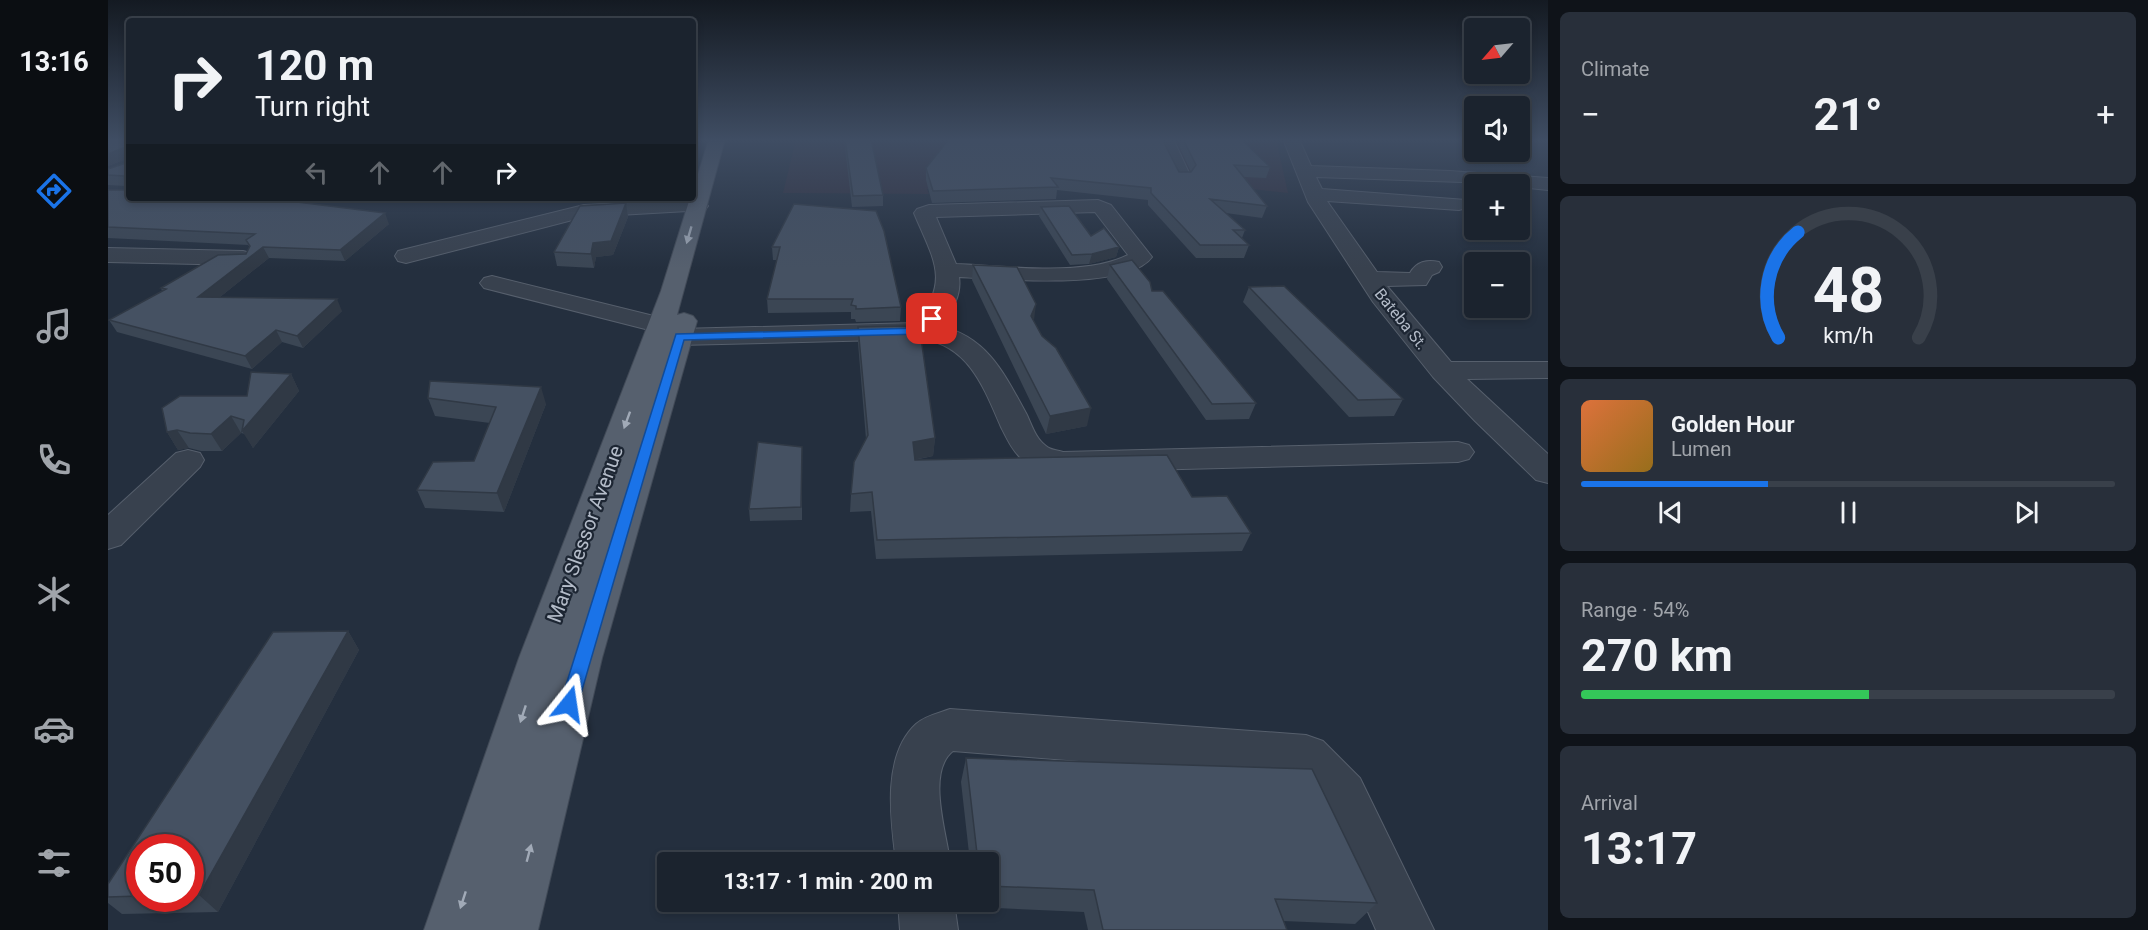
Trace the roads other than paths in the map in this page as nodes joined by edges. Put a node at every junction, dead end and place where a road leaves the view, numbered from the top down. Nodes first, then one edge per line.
1 (705, 182) edge
2 (723, 182) edge
3 (1310, 182) edge
4 (1313, 182) edge
5 (1528, 182) edge
6 (1548, 184) edge
7 (1459, 204) dead end
8 (698, 206) junction
9 (108, 255) edge
10 (406, 256) dead end
11 (243, 258) edge
12 (1431, 267) dead end
13 (946, 270) junction
14 (1370, 279) junction
15 (492, 283) dead end
16 (670, 331) junction
17 (923, 331) junction
18 (1548, 370) edge
19 (1443, 371) junction
20 (1458, 452) dead end
21 (188, 460) dead end
22 (1548, 472) edge
23 (108, 536) edge
24 (922, 852) edge
25 (927, 912) edge
26 (453, 930) edge
27 (509, 930) edge
28 (929, 930) edge
29 (1405, 930) edge

1 - 8 main road, Mary Slessor Avenue
2 - 16 main road, Mary Slessor Avenue
3 - 14 street, Bateba St.
4 - 7 street
5 - 6 street
8 - 10 street
8 -> 16 main road, Mary Slessor Avenue
9 - 11 street
12 - 14 street
13 - 13 street
13 - 17 street
14 - 19 street, Bateba St.
15 - 16 street
16 - 17 street
16 -> 26 main road, Mary Slessor Avenue
27 -> 16 main road, Mary Slessor Avenue
17 - 20 street
18 - 19 street
19 - 22 street, Bateba St.
21 - 23 street
24 - 29 street
25 - 28 street

